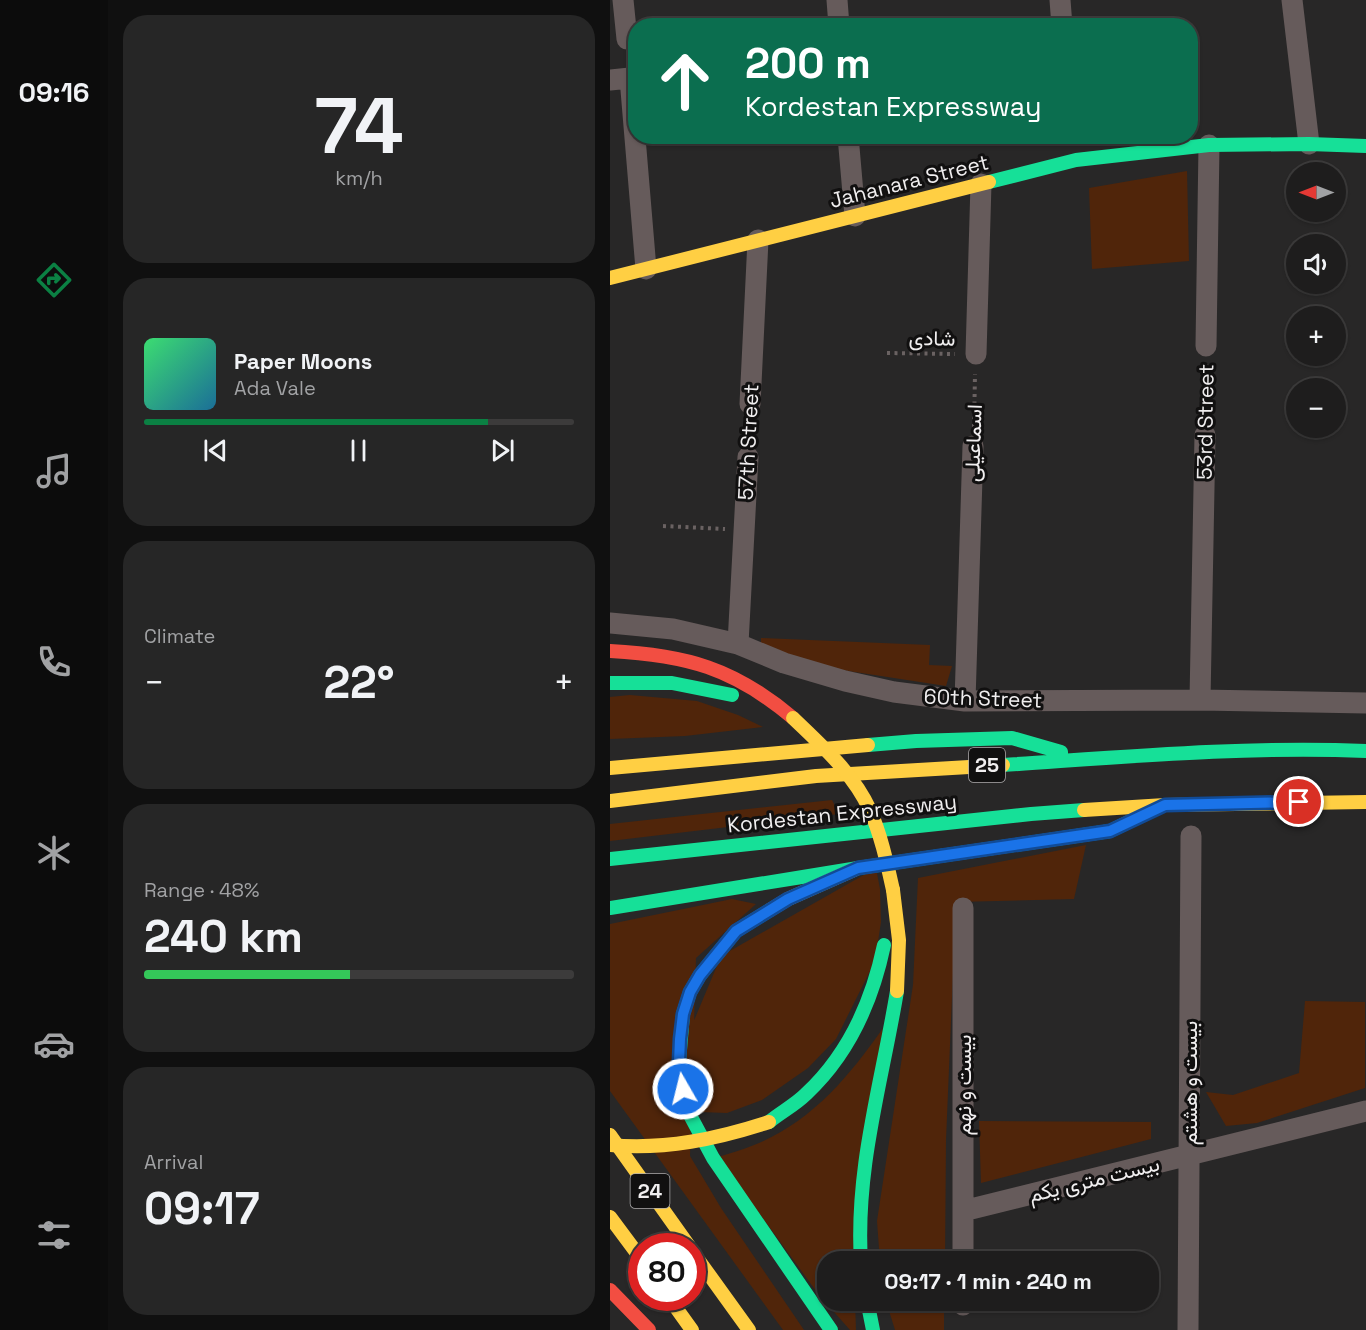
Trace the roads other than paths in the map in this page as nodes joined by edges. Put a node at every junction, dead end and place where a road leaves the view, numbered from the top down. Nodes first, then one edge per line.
1 (623, 0) edge
2 (837, 0) edge
3 (1060, 0) edge
4 (1292, 0) edge
5 (839, 18) edge
6 (1061, 18) edge
7 (627, 39) dead end
8 (620, 79) edge
9 (628, 137) edge
10 (629, 144) edge
11 (849, 144) edge
12 (1309, 144) junction
13 (1209, 145) junction
14 (1366, 146) edge
15 (981, 184) junction
16 (855, 216) junction
17 (758, 240) junction
18 (646, 269) junction
19 (610, 278) edge
20 (1206, 346) road end
21 (976, 354) road end
22 (750, 404) road end
23 (1205, 435) road end
24 (973, 446) road end
25 (748, 457) road end
26 (610, 623) edge
27 (738, 644) junction
28 (610, 651) edge
29 (610, 683) edge
30 (1200, 700) junction
31 (965, 701) junction
32 (1366, 703) edge
33 (793, 718) junction
34 (1366, 751) edge
35 (1086, 759) junction
36 (612, 767) edge
37 (610, 801) edge
38 (1343, 801) junction
39 (1366, 802) edge
40 (1165, 805) junction
41 (1366, 811) edge
42 (1191, 836) dead end
43 (610, 859) edge
44 (858, 868) junction
45 (893, 890) junction
46 (610, 908) edge
47 (963, 908) dead end
48 (1366, 1111) edge
49 (610, 1135) edge
50 (610, 1145) edge
51 (1189, 1155) junction
52 (963, 1211) junction
53 (610, 1216) edge
54 (681, 1233) edge
55 (628, 1241) edge
56 (860, 1251) edge
57 (963, 1251) edge
58 (706, 1270) edge
59 (610, 1290) edge
60 (678, 1311) edge
61 (869, 1311) edge
62 (649, 1330) edge
63 (692, 1330) edge
64 (749, 1330) edge
65 (831, 1330) edge
66 (873, 1330) edge
67 (1188, 1330) edge

1 - 7 street
2 - 5 street
3 - 6 street
4 - 12 street
8 - 9 street
10 - 18 street
11 - 16 street
12 - 13 main road, Jahanara Street
12 - 14 main road, Jahanara Street
13 - 15 main road, Jahanara Street
13 - 20 street, 53rd Street
15 - 16 main road, Jahanara Street
15 - 21 street
16 - 17 main road, Jahanara Street
17 - 18 main road, Jahanara Street
17 - 22 street, 57th Street
18 - 19 main road, Jahanara Street
23 - 30 street, 53rd Street
24 - 31 street, اسماعیلی
25 - 27 street, 57th Street
26 - 27 street, 60th Street
27 - 31 street, 60th Street
28 - 33 main road
29 - 33 main road
30 - 31 street, 60th Street
30 - 32 street, 60th Street
33 - 45 main road, bridge
34 - 35 main road, Kordestan Expressway / 25
35 - 36 main road
35 - 37 main road, Kordestan Expressway / 25
38 - 39 main road, Kordestan Expressway
38 - 40 main road, Kordestan Expressway
38 - 41 main road
40 - 43 main road, Kordestan Expressway
40 - 44 main road
42 - 51 street, بیست و هشتم
44 - 46 main road
44 - 65 main road
45 - 50 main road, bridge
45 - 56 main road
47 - 52 street, بیست و نهم
48 - 51 street, بیست متری یکم
49 - 54 main road, 24
51 - 52 street, بیست متری یکم
51 - 67 street, بیست و هشتم
52 - 57 street, بیست و نهم
53 - 55 main road, 24
58 - 64 main road
59 - 62 main road
60 - 63 main road
61 - 66 main road

